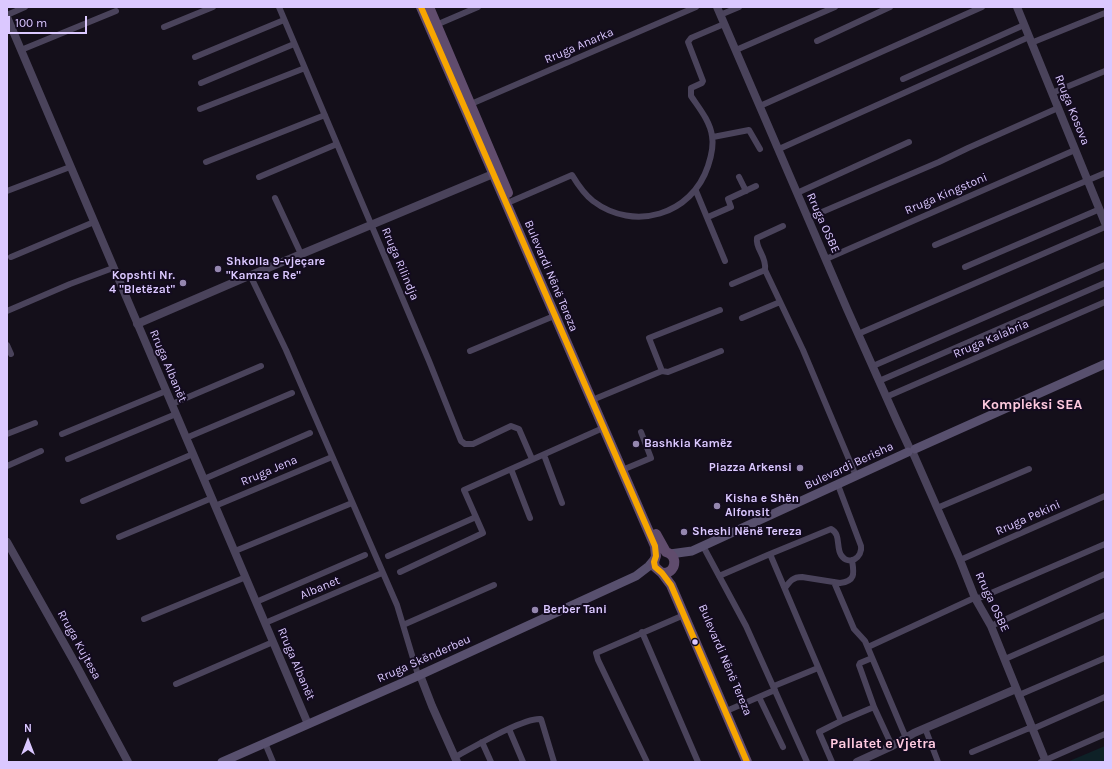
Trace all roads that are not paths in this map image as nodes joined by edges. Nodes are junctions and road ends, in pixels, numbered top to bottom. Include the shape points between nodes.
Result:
1 (25, 7) edge
2 (213, 7) edge
3 (279, 7) edge
4 (420, 7) edge
5 (429, 7) edge
6 (478, 7) edge
7 (696, 7) edge
8 (717, 7) edge
9 (739, 7) edge
10 (835, 7) edge
11 (890, 7) edge
12 (982, 7) edge
13 (1019, 8) edge
14 (116, 11) dead end
15 (1105, 13) edge
16 (720, 15) junction
17 (8, 20) edge
18 (284, 20) junction
19 (724, 24) junction
20 (436, 25) junction
21 (1024, 25) junction
22 (164, 27) dead end
23 (1030, 40) junction
24 (817, 42) dead end
25 (294, 44) junction
26 (21, 50) junction
27 (736, 50) junction
28 (195, 57) dead end
29 (305, 68) junction
30 (1105, 71) edge
31 (903, 79) dead end
32 (201, 83) dead end
33 (1052, 93) junction
34 (471, 104) junction
35 (760, 106) junction
36 (1058, 108) junction
37 (200, 109) dead end
38 (325, 115) junction
39 (713, 137) junction
40 (909, 142) dead end
41 (337, 144) junction
42 (760, 148) dead end
43 (779, 149) junction
44 (1075, 150) junction
45 (206, 162) dead end
46 (70, 167) junction
47 (1105, 173) edge
48 (493, 174) junction
49 (259, 177) dead end
50 (739, 177) dead end
51 (1088, 180) junction
52 (756, 186) dead end
53 (7, 191) edge
54 (696, 191) junction
55 (746, 191) junction
56 (797, 193) junction
57 (275, 198) dead end
58 (512, 201) junction
59 (1100, 209) junction
60 (708, 217) junction
61 (808, 218) junction
62 (94, 222) junction
63 (1105, 222) edge
64 (371, 225) junction
65 (783, 226) dead end
66 (1105, 227) edge
67 (935, 245) dead end
68 (301, 254) junction
69 (11, 257) dead end
70 (826, 259) junction
71 (725, 261) dead end
72 (1105, 265) edge
73 (965, 267) dead end
74 (113, 268) junction
75 (765, 270) junction
76 (250, 275) junction
77 (1105, 283) edge
78 (732, 284) dead end
79 (780, 302) junction
80 (1105, 302) edge
81 (720, 310) dead end
82 (7, 311) edge
83 (554, 316) junction
84 (742, 318) dead end
85 (137, 324) junction
86 (858, 334) junction
87 (7, 345) edge
88 (470, 352) dead end
89 (721, 352) dead end
90 (11, 354) dead end
91 (1105, 364) edge
92 (261, 366) dead end
93 (873, 366) junction
94 (662, 371) junction
95 (879, 381) junction
96 (166, 391) junction
97 (292, 393) dead end
98 (886, 397) junction
99 (597, 398) junction
100 (172, 404) junction
101 (176, 414) junction
102 (35, 423) dead end
103 (606, 426) junction
104 (641, 432) dead end
105 (310, 433) dead end
106 (7, 434) edge
107 (62, 434) dead end
108 (186, 438) junction
109 (911, 450) junction
110 (41, 451) dead end
111 (193, 454) junction
112 (544, 455) junction
113 (332, 457) junction
114 (68, 459) dead end
115 (532, 459) junction
116 (7, 466) edge
117 (627, 468) junction
118 (1029, 469) dead end
119 (511, 470) junction
120 (856, 476) junction
121 (204, 479) junction
122 (838, 485) junction
123 (1105, 496) edge
124 (83, 501) dead end
125 (214, 502) junction
126 (352, 503) junction
127 (562, 504) dead end
128 (937, 508) junction
129 (476, 517) junction
130 (530, 518) dead end
131 (118, 537) dead end
132 (7, 542) edge
133 (1105, 544) edge
134 (703, 546) junction
135 (235, 551) junction
136 (692, 551) junction
137 (10, 552) edge
138 (770, 554) junction
139 (365, 555) dead end
140 (388, 556) dead end
141 (662, 556) junction
142 (855, 559) junction
143 (960, 560) junction
144 (674, 567) junction
145 (400, 572) dead end
146 (660, 572) junction
147 (382, 573) junction
148 (1105, 574) edge
149 (636, 576) junction
150 (719, 576) junction
151 (246, 577) junction
152 (834, 582) junction
153 (494, 585) dead end
154 (784, 588) junction
155 (975, 598) junction
156 (256, 602) junction
157 (684, 615) junction
158 (1105, 615) edge
159 (144, 619) dead end
160 (265, 623) junction
161 (403, 625) junction
162 (991, 626) junction
163 (642, 632) junction
164 (273, 642) junction
165 (868, 647) junction
166 (872, 658) junction
167 (1105, 658) edge
168 (1005, 659) junction
169 (818, 668) junction
170 (419, 675) junction
171 (176, 684) dead end
172 (774, 688) junction
173 (1018, 692) junction
174 (760, 697) junction
175 (1105, 697) edge
176 (874, 707) junction
177 (731, 709) junction
178 (842, 721) junction
179 (308, 724) junction
180 (925, 728) junction
181 (1032, 728) junction
182 (509, 729) junction
183 (1105, 734) edge
184 (906, 738) junction
185 (482, 742) junction
186 (265, 743) junction
187 (892, 746) junction
188 (783, 747) dead end
189 (972, 752) dead end
190 (456, 759) edge
191 (1044, 761) edge
192 (128, 762) edge
193 (222, 762) edge
194 (273, 762) edge
195 (491, 762) edge
196 (523, 762) edge
197 (554, 762) edge
198 (647, 762) edge
199 (698, 762) edge
200 (747, 762) edge
201 (754, 762) edge
202 (807, 762) edge
203 (832, 762) edge
204 (857, 762) edge
205 (938, 762) edge

1 - 17 street
2 - 22 street
3 - 18 street, Rruga Rilindja
4 - 48 main road, Bulevardi Nënë Tereza
5 - 20 main road, Bulevardi Nënë Tereza
6 - 20 street
7 - 34 street, Rruga Anarka
8 - 16 street, Rruga OSBE
9 - 16 street
10 - 27 street
11 - 24 street
12 - 35 street
13 - 21 street, Rruga Kosova
14 - 26 street
15 - 23 street
16 - 19 street, Rruga OSBE
17 - 26 street, Rruga Albanët
18 - 25 street, Rruga Rilindja
18 - 28 street
19 - 27 street, Rruga OSBE
19 - 39 street via 691,38 688,42 703,81 691,88 690,96 707,120
20 - 34 main road, Bulevardi Nënë Tereza
21 - 23 street, Rruga Kosova
21 - 31 street
23 - 33 street, Rruga Kosova
23 - 43 street
25 - 29 street, Rruga Rilindja
25 - 32 street
26 - 46 street, Rruga Albanët
27 - 35 street, Rruga OSBE
29 - 37 street
29 - 38 street, Rruga Rilindja
30 - 33 street
33 - 36 street, Rruga Kosova
34 - 58 main road, Bulevardi Nënë Tereza
35 - 43 street, Rruga OSBE
36 - 44 street, Rruga Kosova
36 - 61 street
38 - 41 street, Rruga Rilindja
38 - 45 street
39 - 42 street via 749,130
39 - 54 street via 708,167
40 - 56 street
41 - 49 street
41 - 64 street, Rruga Rilindja
43 - 56 street, Rruga OSBE
44 - 51 street, Rruga Kosova
44 - 70 street, Rruga Kingstoni
46 - 53 street
46 - 62 street, Rruga Albanët
47 - 51 street
48 - 64 street
48 - 83 main road, Bulevardi Nënë Tereza
50 - 55 street
51 - 59 street, Rruga Kosova
51 - 67 street
52 - 55 street
54 - 58 street via 672,209 642,217 623,215 594,202 578,186 572,175
54 - 60 street
55 - 60 street via 728,199 731,207
56 - 61 street, Rruga OSBE
57 - 68 street
58 - 99 main road, Bulevardi Nënë Tereza
59 - 63 street, Rruga Kosova
59 - 73 street
60 - 71 street
61 - 70 street, Rruga OSBE
62 - 69 street
62 - 74 street, Rruga Albanët
64 - 68 street
64 - 115 street, Rruga Rilindja via 461,441 473,444 512,426 519,429
65 - 75 street via 757,238 756,242 766,261
66 - 86 street
68 - 76 street
70 - 86 street, Rruga OSBE
72 - 93 street
74 - 82 street
74 - 85 street, Rruga Albanët
75 - 78 street
75 - 79 street
76 - 85 street
76 - 113 street via 286,350
77 - 95 street
79 - 84 street
79 - 120 street
80 - 98 street, Rruga Kalabria
81 - 94 street via 649,338
83 - 88 street
83 - 103 main road, Bulevardi Nënë Tereza
85 - 96 street, Rruga Albanët
86 - 93 street, Rruga OSBE
87 - 90 street
89 - 94 street via 668,372
91 - 109 main road, Bulevardi Berisha
92 - 100 street
93 - 95 street, Rruga OSBE
94 - 99 street
95 - 98 street, Rruga OSBE
96 - 100 street, Rruga Albanët
96 - 107 street
97 - 108 street
98 - 109 street, Rruga OSBE
99 - 103 main road, Bulevardi Nënë Tereza
100 - 101 street, Rruga Albanët
101 - 108 street, Rruga Albanët
101 - 114 street
102 - 106 street
103 - 112 street
103 - 117 main road, Bulevardi Nënë Tereza
103 - 141 main road, Bulevardi Nënë Tereza via 655,546
104 - 117 street via 652,458
105 - 121 street
108 - 111 street, Rruga Albanët
109 - 120 main road, Bulevardi Berisha
109 - 128 street, Rruga OSBE
110 - 116 street
111 - 121 street, Rruga Albanët
111 - 124 street
112 - 115 street
112 - 127 street
113 - 125 street, Rruga Jena
113 - 126 street
115 - 119 street
117 - 141 main road, Bulevardi Nënë Tereza via 660,544
118 - 128 street
119 - 129 street via 464,490
119 - 130 street
120 - 122 main road, Bulevardi Berisha
121 - 125 street, Rruga Albanët
122 - 134 main road, Bulevardi Berisha
122 - 142 street via 861,546 861,552
123 - 143 street, Rruga Pekini
125 - 131 street, Rruga Jena
125 - 135 street, Rruga Albanët
126 - 135 street
126 - 147 street
128 - 143 street, Rruga OSBE
129 - 140 street
129 - 145 street via 482,535
132 - 137 street, Rruga Kujtesa
133 - 155 street
134 - 136 main road, Bulevardi Berisha
134 - 150 street
135 - 151 street, Rruga Albanët
136 - 141 main road, Bulevardi Berisha
136 - 144 main road, Bulevardi Berisha
137 - 192 street, Rruga Kujtesa via 97,702
138 - 142 street via 831,529 836,534 842,556 847,560
138 - 150 street
138 - 154 street
139 - 156 street
141 - 144 main road, Bulevardi Nënë Tereza via 674,559
141 - 146 main road, Bulevardi Nënë Tereza via 654,566
141 - 149 main road, Rruga Skënderbeu
142 - 152 street via 852,577 844,582
143 - 155 street, Rruga OSBE
144 - 146 main road via 668,572
144 - 177 main road, Bulevardi Nënë Tereza via 674,576
146 - 149 main road, Rruga Skënderbeu
146 - 157 main road, Bulevardi Nënë Tereza via 671,586
147 - 160 street, Albanet
147 - 161 street
148 - 162 street
149 - 170 main road, Rruga Skënderbeu
150 - 172 street via 746,626
151 - 156 street, Rruga Albanët
151 - 159 street
152 - 154 street via 796,577
152 - 165 street via 854,629
153 - 161 street
154 - 169 street
155 - 162 street, Rruga OSBE
155 - 165 street
156 - 160 street, Rruga Albanët
157 - 163 street
157 - 200 main road, Bulevardi Nënë Tereza
158 - 168 street
160 - 164 street, Rruga Albanët
161 - 170 street
162 - 168 street, Rruga OSBE
163 - 198 street via 598,651 596,656
163 - 199 street
164 - 171 street
164 - 179 street, Rruga Albanët
165 - 166 street
166 - 176 street via 859,665
166 - 184 street
167 - 173 street
168 - 173 street, Rruga OSBE
169 - 172 street
169 - 178 street
170 - 179 main road, Rruga Skënderbeu
170 - 190 street
172 - 174 street
172 - 202 street
173 - 180 street
173 - 181 street, Rruga OSBE
174 - 177 street
174 - 188 street
175 - 181 street
176 - 178 street
176 - 187 street
177 - 201 main road, Bulevardi Nënë Tereza
178 - 203 street via 819,732
179 - 186 main road, Rruga Skënderbeu
180 - 184 street
180 - 205 street
181 - 189 street
181 - 191 street, Rruga OSBE
182 - 185 street
182 - 196 street
182 - 197 street via 541,719
183 - 191 street
184 - 187 street
185 - 190 street
185 - 195 street
186 - 193 main road, Rruga Skënderbeu
186 - 194 street
187 - 204 street

